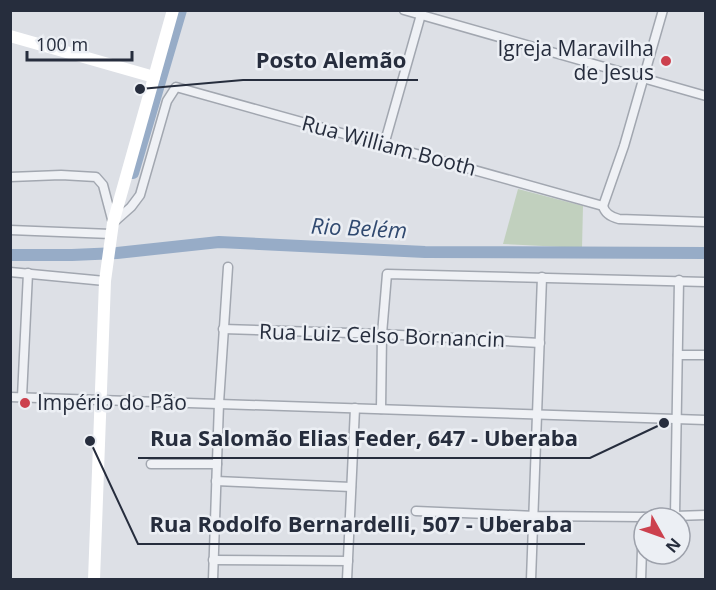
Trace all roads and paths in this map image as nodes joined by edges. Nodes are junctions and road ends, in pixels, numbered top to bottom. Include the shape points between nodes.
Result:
1 (173, 10) edge
2 (404, 10) edge
3 (663, 10) edge
4 (421, 13) edge
5 (10, 36) edge
6 (154, 77) junction
7 (643, 78) junction
8 (705, 96) edge
9 (384, 145) junction
10 (10, 177) edge
11 (603, 206) junction
12 (705, 222) edge
13 (10, 230) edge
14 (111, 233) junction
15 (228, 267) dead end
16 (10, 272) edge
17 (28, 273) junction
18 (106, 276) junction
19 (542, 277) junction
20 (680, 280) junction
21 (705, 282) edge
22 (223, 329) junction
23 (382, 334) junction
24 (540, 343) junction
25 (678, 355) junction
26 (705, 355) edge
27 (10, 397) edge
28 (22, 397) junction
29 (100, 399) junction
30 (219, 403) junction
31 (355, 408) junction
32 (381, 409) junction
33 (538, 414) junction
34 (676, 419) junction
35 (705, 420) edge
36 (151, 464) dead end
37 (217, 464) junction
38 (216, 482) junction
39 (351, 487) junction
40 (675, 506) edge
41 (416, 511) dead end
42 (535, 516) junction
43 (632, 518) edge
44 (213, 560) junction
45 (348, 561) junction
46 (94, 579) edge
47 (213, 579) edge
48 (347, 579) edge
49 (531, 579) edge

1 - 6 street
2 - 4 street
3 - 7 street
4 - 7 street
4 - 9 street
5 - 6 street
6 - 14 street
7 - 8 street
7 - 11 street
9 - 11 street, Rua William Booth
9 - 14 street, Rua William Booth via 176,87 167,101 140,195
10 - 14 street via 96,177 103,185
11 - 12 street, Rua William Booth via 608,215 619,219
13 - 14 street
14 - 18 street
15 - 22 street
16 - 17 street
17 - 18 street
17 - 28 street
18 - 29 street
19 - 20 street
19 - 23 street via 387,274
19 - 24 street
20 - 21 street
20 - 25 street
22 - 23 street, Rua Luiz Celso Bornancin
22 - 30 street
23 - 24 street, Rua Luiz Celso Bornancin
23 - 32 street
24 - 33 street
25 - 26 street
25 - 34 street
27 - 28 street
28 - 29 street
29 - 30 street
29 - 46 street
30 - 31 street
30 - 37 street
31 - 32 street
31 - 39 street
32 - 33 street
33 - 34 street
33 - 42 street
34 - 35 street
34 - 40 street
36 - 37 street
37 - 38 street
38 - 39 street
38 - 44 street
39 - 45 street
41 - 42 street
42 - 43 street
42 - 49 street
44 - 45 street
44 - 47 street
45 - 48 street

